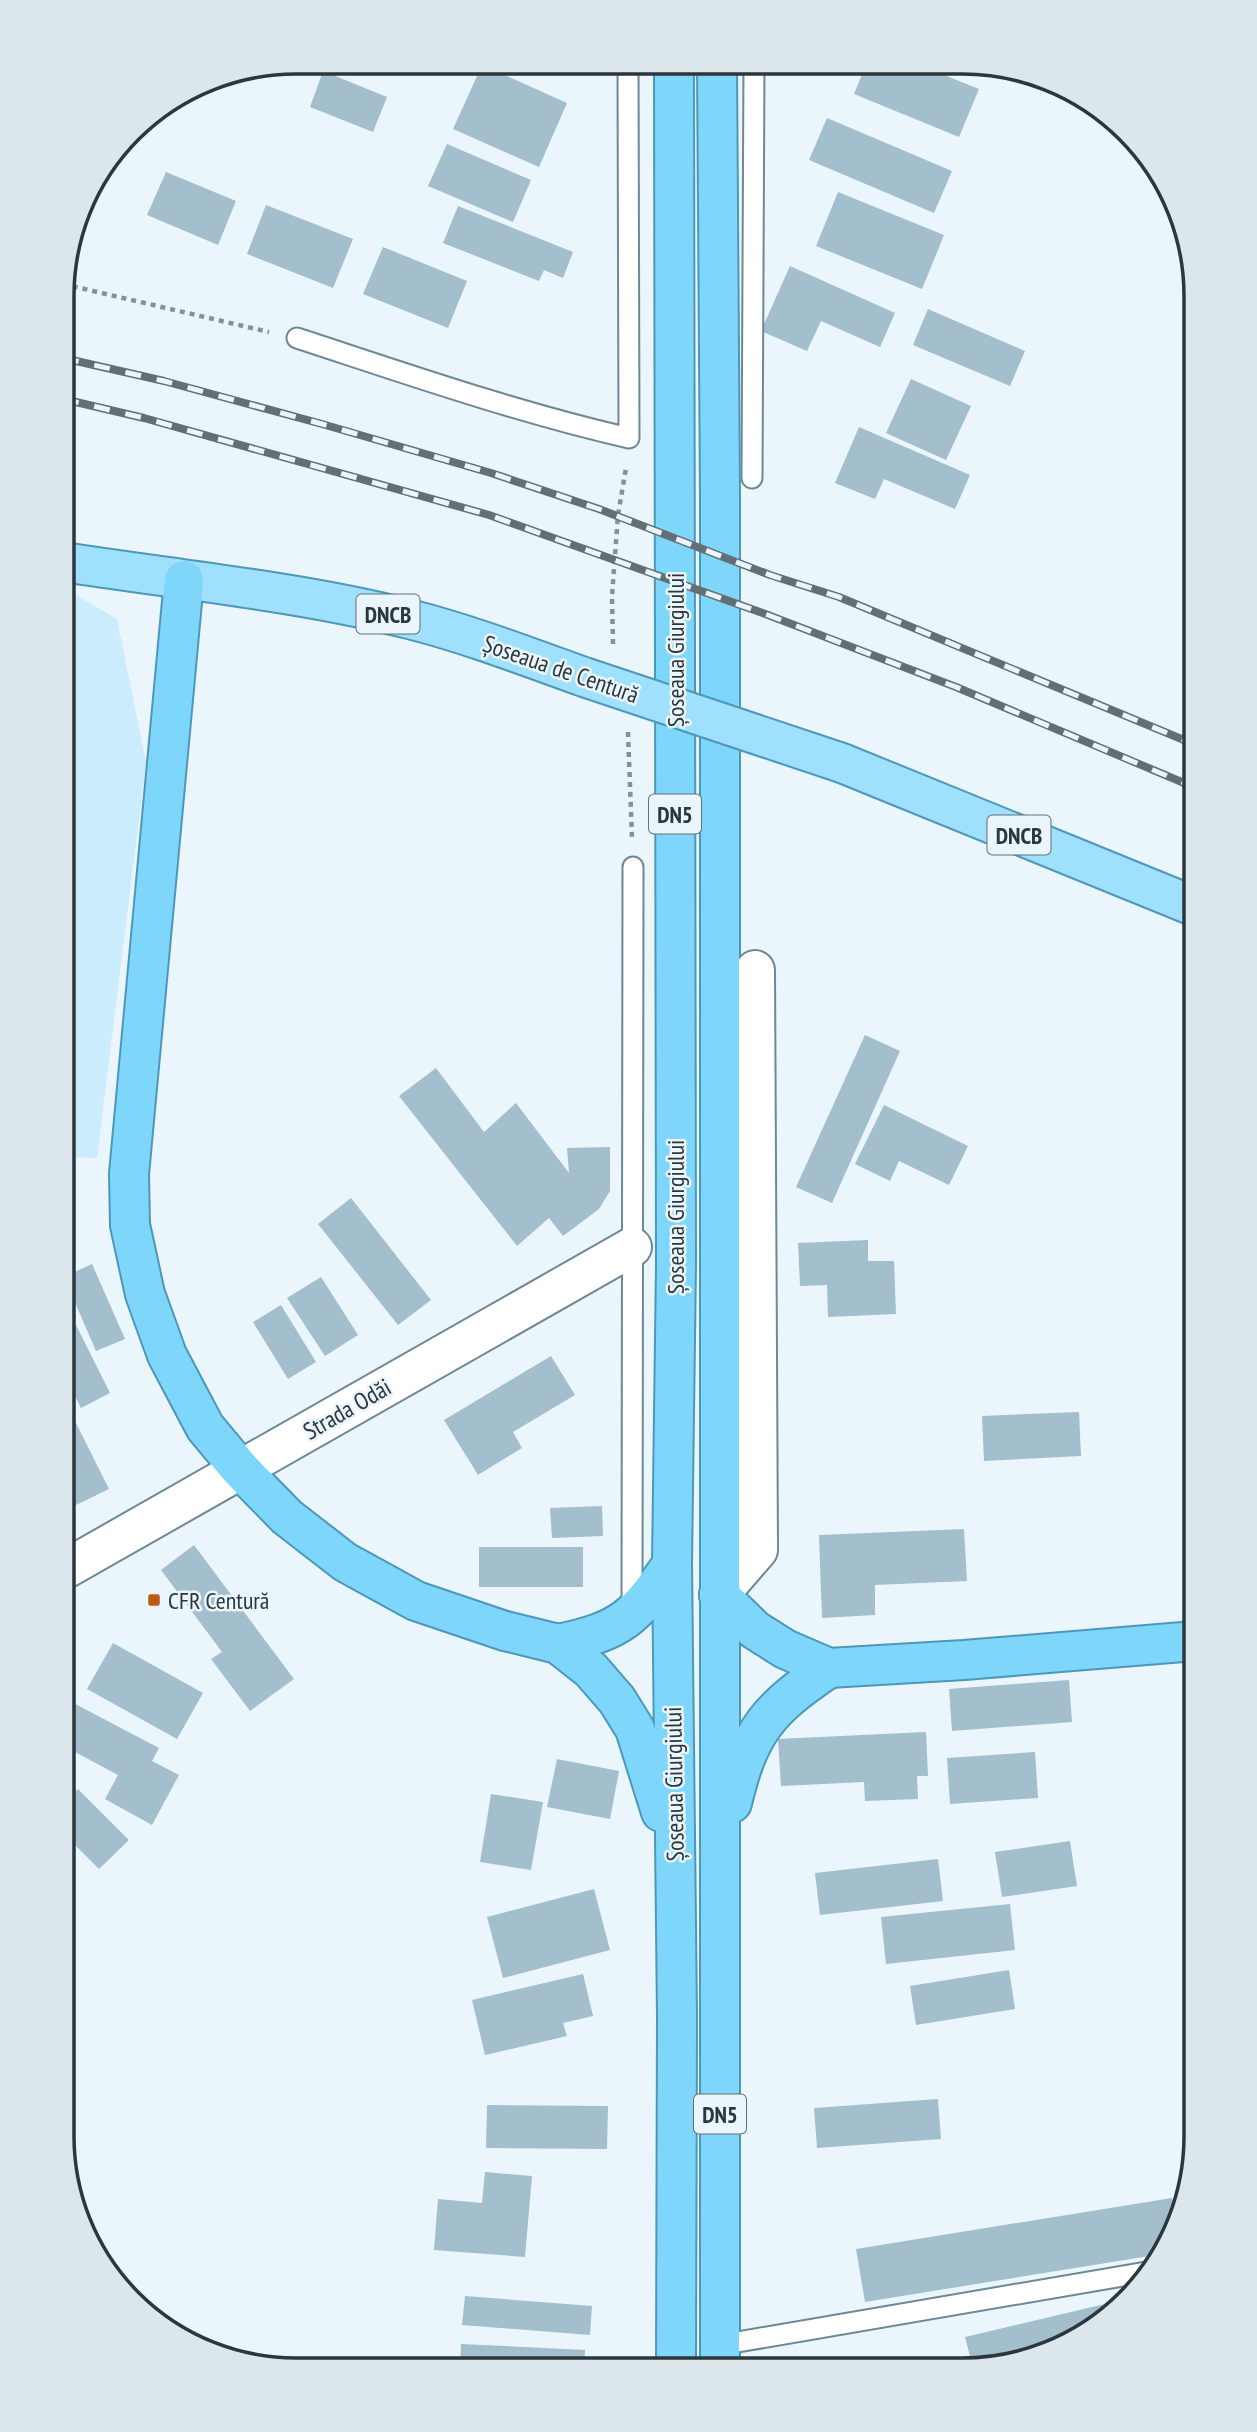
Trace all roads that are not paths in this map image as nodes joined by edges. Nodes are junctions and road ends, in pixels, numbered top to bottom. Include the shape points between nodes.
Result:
1 (628, 74) edge
2 (674, 74) edge
3 (717, 74) edge
4 (754, 74) edge
5 (298, 338) road end
6 (752, 478) dead end
7 (74, 564) edge
8 (184, 580) junction
9 (633, 867) dead end
10 (1184, 902) edge
11 (755, 970) dead end
12 (632, 1247) junction
13 (240, 1469) junction
14 (74, 1564) edge
15 (672, 1564) junction
16 (719, 1595) junction
17 (632, 1615) junction
18 (1183, 1642) edge
19 (558, 1644) junction
20 (829, 1668) junction
21 (719, 1857) junction
22 (674, 1859) junction
23 (1136, 2274) edge
24 (676, 2358) edge
25 (720, 2358) edge

1 - 5 lane via 629,438 471,395
2 - 15 highway, Șoseaua Giurgiului / DN5 via 676,1264
3 - 16 highway, Șoseaua Giurgiului / DN5
4 - 6 lane
7 - 8 main road, Șoseaua de Centură / DNCB
8 - 10 main road, Șoseaua de Centură / DNCB, bridge via 289,594 415,620 842,763
8 - 13 highway via 131,1146 130,1225 145,1293 167,1354 205,1427
9 - 12 lane, Șoseaua Giurgiului
11 - 16 street via 758,1550
12 - 13 street, Strada Odăi
12 - 17 lane, Șoseaua Giurgiului
13 - 14 street, Strada Odăi
13 - 19 highway via 287,1517 345,1562 415,1601
15 - 17 highway
15 - 22 highway, Șoseaua Giurgiului / DN5
16 - 20 highway via 755,1630
16 - 21 highway, Șoseaua Giurgiului / DN5
17 - 19 highway via 586,1639
18 - 20 highway
19 - 22 highway via 591,1670 635,1729
20 - 21 highway via 773,1711 749,1747
21 - 25 highway, Șoseaua Giurgiului / DN5
22 - 24 highway, Șoseaua Giurgiului / DN5
23 - 25 lane

